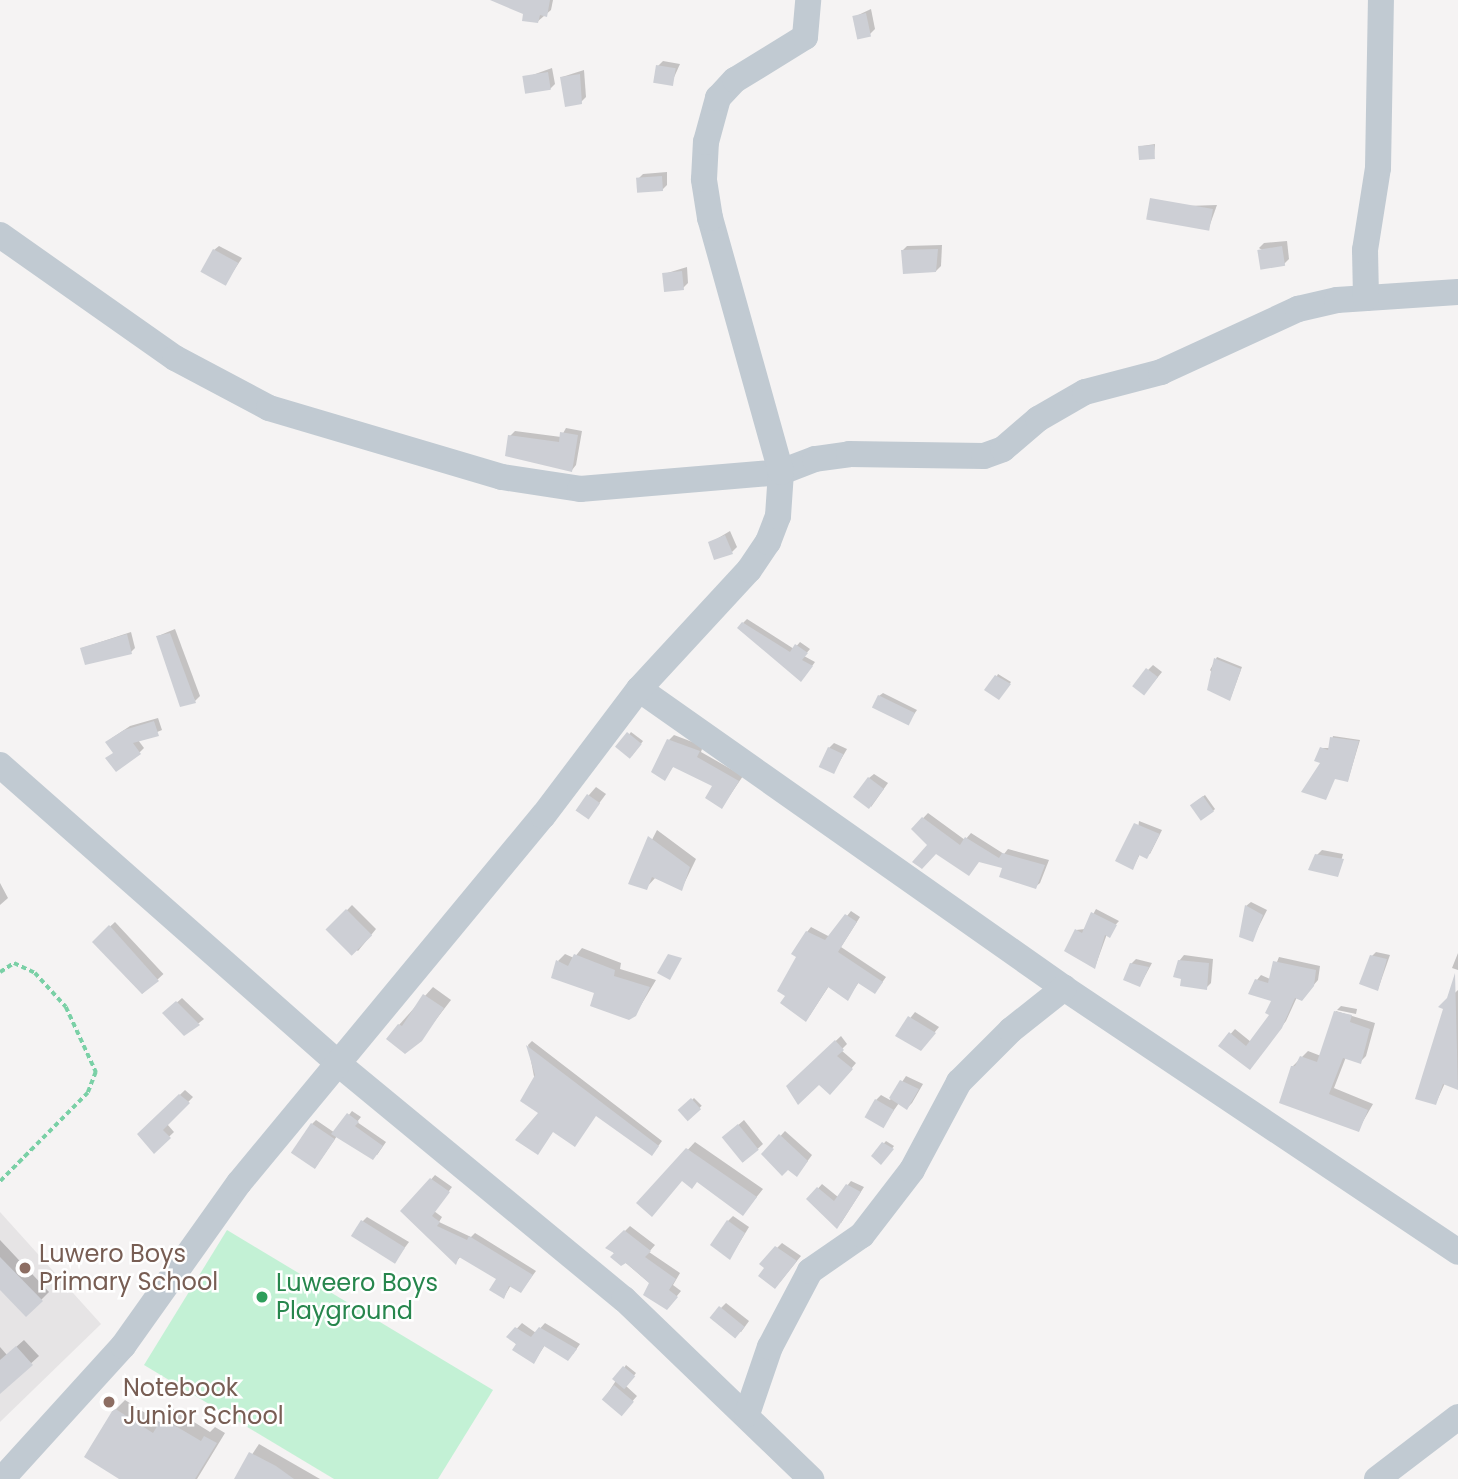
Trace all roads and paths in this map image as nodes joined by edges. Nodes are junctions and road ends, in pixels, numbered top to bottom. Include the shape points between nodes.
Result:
1 (808, 0) edge
2 (1381, 0) edge
3 (0, 235) edge
4 (1458, 292) edge
5 (1366, 298) junction
6 (781, 472) junction
7 (639, 689) junction
8 (0, 765) edge
9 (0, 972) edge
10 (1064, 988) junction
11 (341, 1066) junction
12 (0, 1182) edge
13 (1458, 1252) edge
14 (747, 1414) junction
15 (1458, 1417) edge
16 (2, 1479) edge
17 (811, 1479) edge
18 (1377, 1479) edge

1 - 6 street via 805,37 735,80 718,98 706,142 704,179 710,218
2 - 5 street via 1378,168 1365,250
3 - 6 street via 175,358 269,408 348,434 553,488 613,488
4 - 5 street
5 - 6 street via 1298,309 1161,372 1085,392 1038,419 1003,449 984,456 849,454 815,458
6 - 7 street via 778,516 768,542 749,570
7 - 10 street
7 - 11 street via 543,817
8 - 11 street
9 - 12 path via 14,963 35,973 66,1007 96,1072 89,1093
10 - 13 street
10 - 14 street via 1011,1030 959,1082 912,1170 870,1224 850,1246 810,1271 770,1348
11 - 14 street via 624,1299
11 - 16 street via 239,1183 122,1346
14 - 17 street
15 - 18 street

